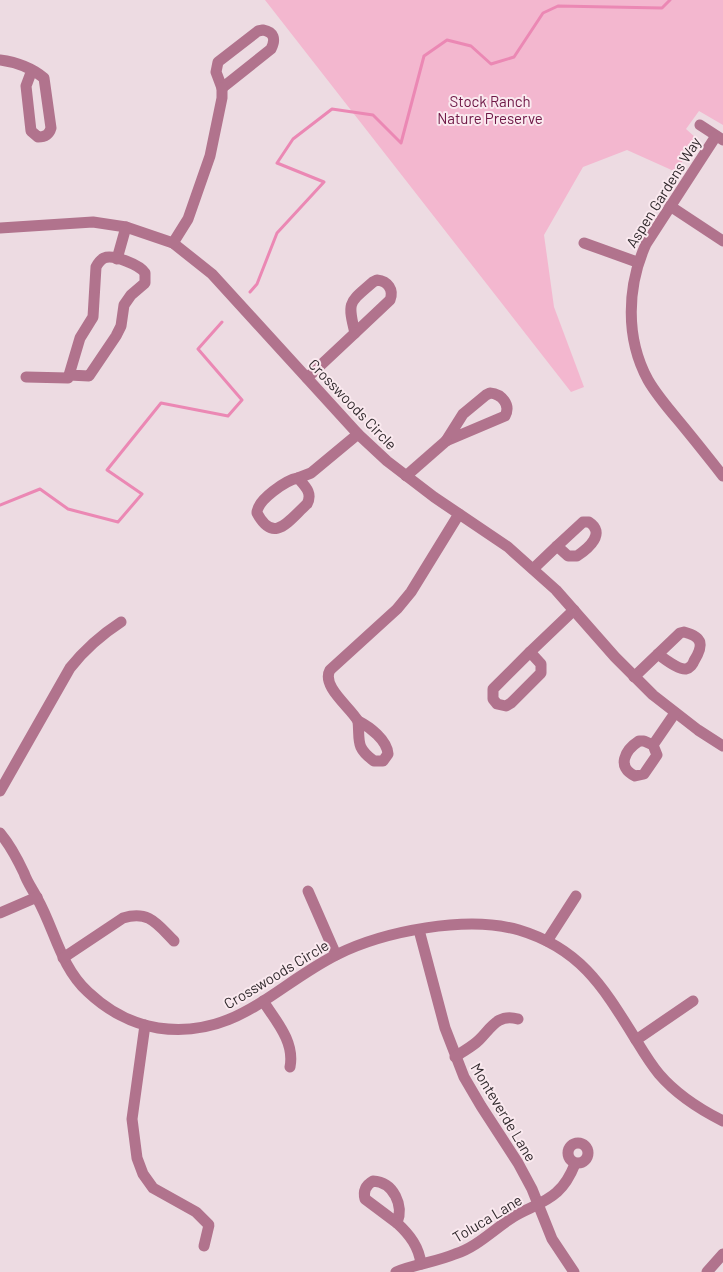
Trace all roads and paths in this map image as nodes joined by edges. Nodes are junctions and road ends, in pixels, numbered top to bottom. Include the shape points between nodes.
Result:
1 (0, 60) edge
2 (32, 70) junction
3 (222, 88) junction
4 (700, 125) dead end
5 (719, 138) edge
6 (670, 206) junction
7 (126, 227) junction
8 (0, 228) edge
9 (723, 241) edge
10 (173, 243) junction
11 (584, 243) dead end
12 (117, 259) junction
13 (637, 262) junction
14 (355, 333) junction
15 (68, 375) junction
16 (26, 377) dead end
17 (307, 378) junction
18 (358, 434) junction
19 (446, 441) junction
20 (406, 476) junction
21 (723, 476) edge
22 (298, 478) junction
23 (459, 514) junction
24 (557, 546) dead end
25 (533, 569) junction
26 (574, 610) junction
27 (121, 622) dead end
28 (530, 652) junction
29 (658, 654) dead end
30 (634, 677) junction
31 (675, 713) junction
32 (358, 721) dead end
33 (653, 745) dead end
34 (723, 746) edge
35 (0, 791) edge
36 (0, 833) edge
37 (308, 891) dead end
38 (576, 896) dead end
39 (37, 897) junction
40 (0, 913) edge
41 (419, 930) junction
42 (174, 941) dead end
43 (547, 942) junction
44 (336, 955) junction
45 (62, 958) junction
46 (263, 1001) junction
47 (693, 1001) dead end
48 (518, 1019) dead end
49 (144, 1025) junction
50 (636, 1040) junction
51 (455, 1057) junction
52 (290, 1067) dead end
53 (723, 1121) edge
54 (575, 1164) dead end
55 (538, 1204) junction
56 (397, 1223) dead end
57 (204, 1246) dead end
58 (723, 1254) edge
59 (421, 1264) junction
60 (396, 1272) edge
61 (574, 1272) edge
62 (707, 1272) edge

1 - 2 street
2 - 2 street via 46,82 51,128 44,137 38,137 31,131 26,86
3 - 3 street via 216,72 218,62 258,30 272,34 274,43 271,49
3 - 10 street via 210,156 188,219
4 - 5 street
5 - 6 street, Aspen Gardens Way
6 - 9 street
6 - 13 street, Aspen Gardens Way
7 - 8 street, Crosswoods Circle via 74,222
7 - 10 street, Crosswoods Circle
7 - 12 street
10 - 17 street, Crosswoods Circle via 212,274
11 - 13 street
12 - 15 street via 106,257 98,262 93,317 80,338
12 - 15 street via 142,269 146,278 144,283 124,305 116,336 89,376
13 - 21 street, Aspen Gardens Way via 631,306 637,355 648,380
14 - 14 street via 390,300 391,291 385,282 373,282 350,304
14 - 17 street
15 - 16 street via 68,378
17 - 18 street, Crosswoods Circle
18 - 20 street, Crosswoods Circle
18 - 22 street via 311,473
19 - 19 street via 463,414 486,395 495,393 506,403 508,412 502,419
19 - 20 street
20 - 23 street, Crosswoods Circle
22 - 22 street via 284,483 259,504 258,513 269,527 280,528 307,504 310,494
23 - 25 street, Crosswoods Circle via 508,547
23 - 32 street via 397,609 328,673 330,686
24 - 25 street
25 - 26 street, Crosswoods Circle
26 - 28 street
26 - 30 street, Crosswoods Circle
27 - 35 street via 96,640 70,668
28 - 28 street via 541,664 541,673 511,703 506,706 497,704 493,699 493,689
29 - 30 street
30 - 31 street, Crosswoods Circle
31 - 33 street
31 - 34 street, Crosswoods Circle
36 - 39 street, Crosswoods Circle via 16,854
37 - 44 street
38 - 43 street
39 - 40 street
39 - 45 street, Crosswoods Circle
41 - 43 street, Crosswoods Circle via 484,924 518,930
41 - 44 street, Crosswoods Circle via 377,940
41 - 51 street, Monteverde Lane
42 - 45 street via 154,920 131,915
43 - 50 street, Crosswoods Circle via 572,956 596,979
44 - 46 street, Crosswoods Circle
45 - 49 street, Crosswoods Circle via 75,978 100,1003
46 - 49 street, Crosswoods Circle via 225,1022 198,1028 170,1029
46 - 52 street via 291,1049
47 - 50 street
48 - 51 street via 504,1017 498,1020 478,1041
49 - 57 street via 132,1119 137,1158 153,1188 196,1212 209,1225
50 - 53 street, Crosswoods Circle via 660,1075 679,1094
51 - 55 street, Monteverde Lane via 480,1106 518,1163
54 - 55 street, Toluca Lane via 566,1182
55 - 59 street, Toluca Lane via 516,1215 472,1246
55 - 61 street, Monteverde Lane via 552,1239
56 - 59 street via 412,1239 420,1253
58 - 62 street
59 - 60 street, Toluca Lane

